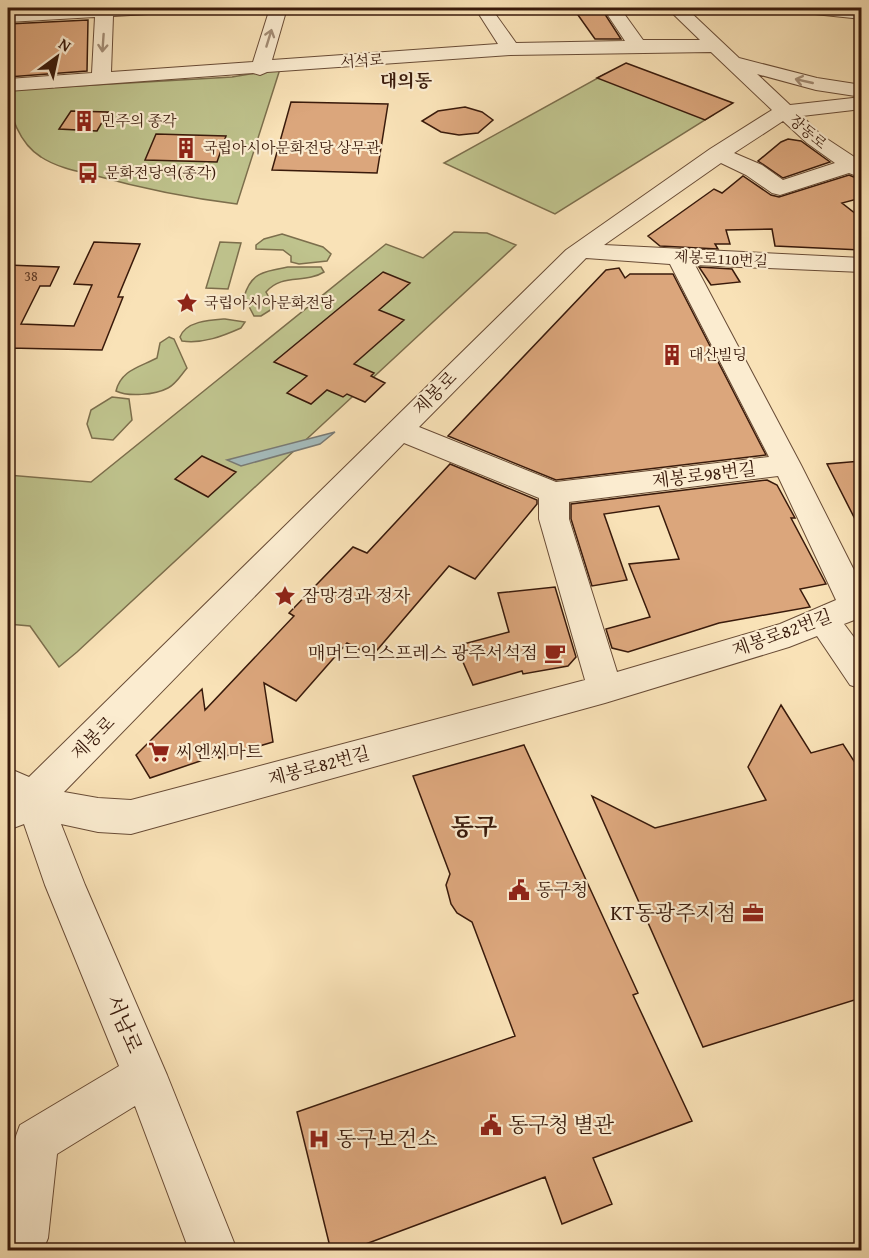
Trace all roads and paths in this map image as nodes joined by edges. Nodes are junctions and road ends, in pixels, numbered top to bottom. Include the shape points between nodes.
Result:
1 (166, 8) edge
2 (278, 8) edge
3 (483, 8) edge
4 (612, 8) edge
5 (676, 8) edge
6 (805, 8) edge
7 (105, 10) edge
8 (861, 14) edge
9 (8, 18) edge
10 (638, 46) junction
11 (717, 46) junction
12 (510, 49) junction
13 (735, 62) junction
14 (260, 69) junction
15 (101, 79) junction
16 (8, 85) edge
17 (861, 91) edge
18 (861, 103) edge
19 (784, 112) junction
20 (718, 154) junction
21 (857, 168) edge
22 (580, 250) junction
23 (679, 257) junction
24 (861, 265) edge
25 (399, 430) junction
26 (788, 465) junction
27 (554, 493) junction
28 (858, 604) edge
29 (823, 620) junction
30 (861, 675) edge
31 (605, 689) junction
32 (16, 799) edge
33 (145, 1075) junction
34 (8, 1247) edge
35 (213, 1251) edge

1 - 7 street
14 -> 2 street
3 - 12 street
4 - 10 street
5 - 11 street
6 - 8 street
7 - 9 street
7 -> 15 street
10 - 11 street, 서석로
10 - 12 street, 서석로
11 - 13 street
12 - 14 street, 서석로
17 -> 13 street via 816,84
13 - 19 street
14 - 15 street, 서석로
15 - 16 street, 서석로
18 - 19 street
19 - 20 street, 제봉로
19 - 21 street, 장동로 via 814,139
20 - 21 street via 754,170 780,188
20 - 22 street, 제봉로
22 - 23 street, 제봉로110번길
22 - 25 street, 제봉로
23 - 24 street, 제봉로110번길
23 - 26 street, 제봉로98번길
25 - 27 street, 제봉로98번길
25 - 32 street, 제봉로
26 - 27 street, 제봉로98번길
26 - 28 street, 제봉로82번길
27 - 31 street via 554,519
28 - 29 street, 제봉로82번길
29 - 30 street
29 - 31 street, 제봉로82번길 via 789,634
31 - 32 street, 제봉로82번길 via 131,817 102,817
32 - 33 street, 서남로 via 65,885
33 - 34 street via 36,1141 24,1238
33 - 35 street, 서남로

